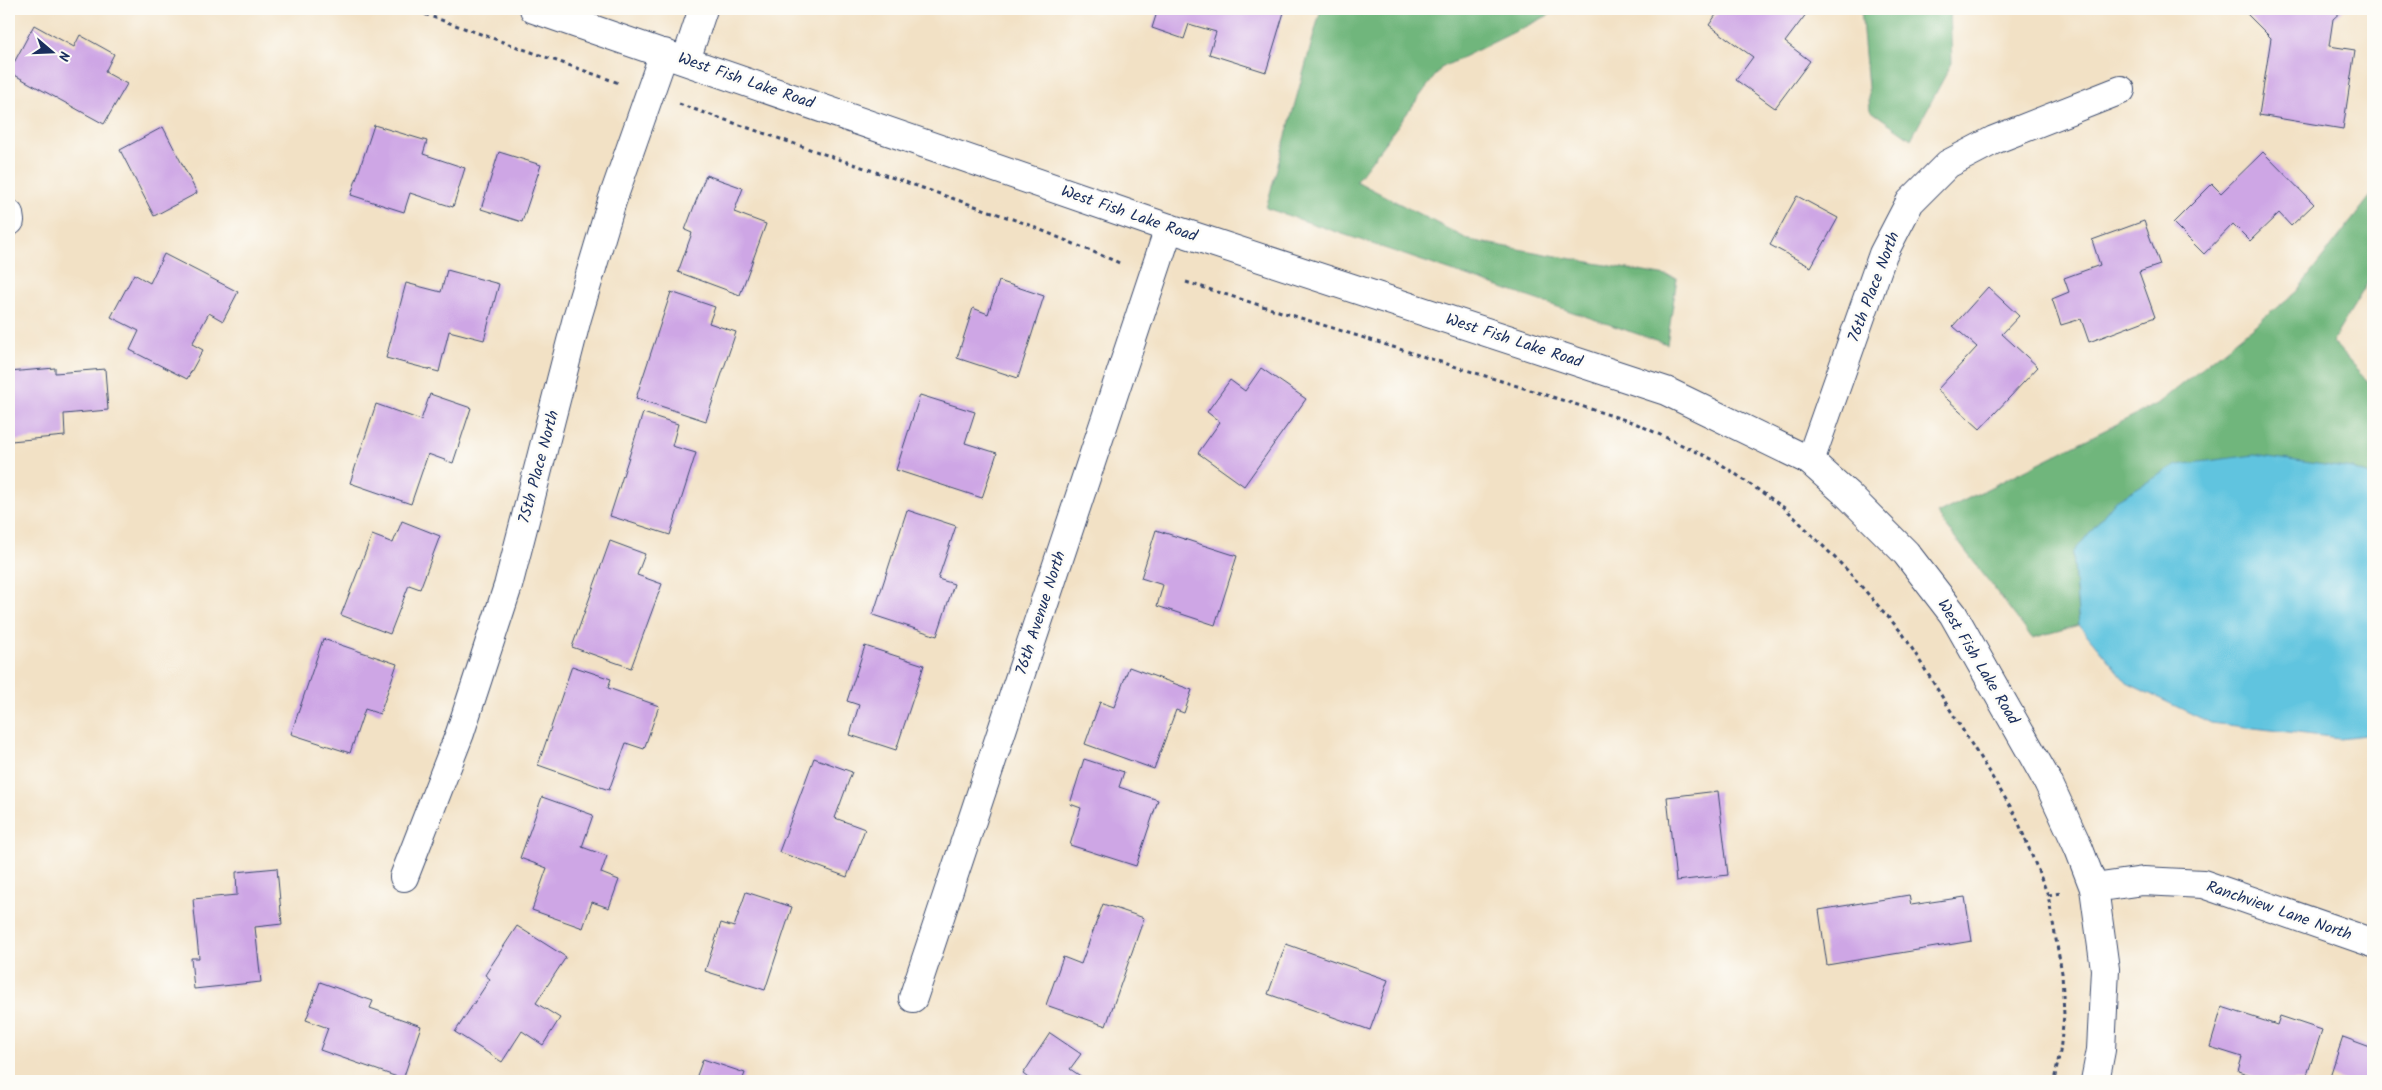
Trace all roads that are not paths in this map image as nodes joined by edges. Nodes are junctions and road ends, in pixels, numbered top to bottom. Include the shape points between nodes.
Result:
1 (534, 9) edge
2 (703, 9) edge
3 (675, 56) junction
4 (2121, 90) dead end
5 (1169, 228) junction
6 (1810, 461) junction
7 (404, 877) dead end
8 (2094, 888) junction
9 (2373, 942) edge
10 (913, 998) dead end
11 (2095, 1081) edge

1 - 3 street, West Fish Lake Road
2 - 3 street, 75th Place North
3 - 5 street, West Fish Lake Road
3 - 7 street, 75th Place North via 649,94 612,201 576,318 508,586 460,733
4 - 6 street, 76th Place North via 1994,140 1948,164 1910,202 1884,254
5 - 6 street, West Fish Lake Road via 1666,391
5 - 10 street, 76th Avenue North
6 - 8 street, West Fish Lake Road via 1906,553 1953,614 2048,782
8 - 9 street, Ranchview Lane North via 2143,881 2203,884
8 - 11 street, West Fish Lake Road via 2105,969 2101,1050

